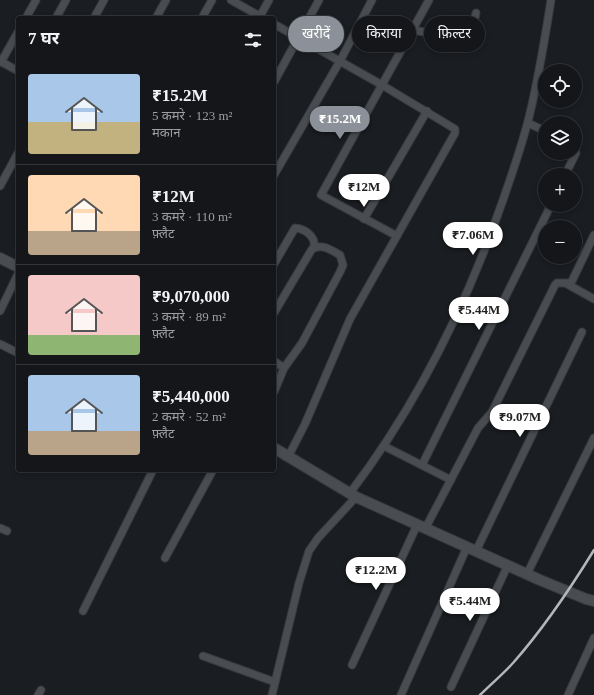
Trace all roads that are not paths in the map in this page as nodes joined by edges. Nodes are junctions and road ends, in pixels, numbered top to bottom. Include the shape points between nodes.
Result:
1 (36, 0) edge
2 (66, 0) edge
3 (104, 0) edge
4 (166, 0) edge
5 (212, 0) edge
6 (231, 0) edge
7 (269, 0) edge
8 (319, 0) edge
9 (372, 0) edge
10 (429, 0) edge
11 (551, 0) edge
12 (476, 13) dead end
13 (27, 16) edge
14 (57, 16) edge
15 (95, 16) edge
16 (157, 16) edge
17 (203, 16) edge
18 (258, 16) edge
19 (261, 16) edge
20 (310, 16) edge
21 (416, 23) edge
22 (276, 25) edge
23 (416, 31) edge
24 (288, 32) edge
25 (16, 35) edge
26 (290, 52) edge
27 (324, 52) edge
28 (400, 52) edge
29 (1, 61) edge
30 (340, 61) junction
31 (16, 70) edge
32 (276, 78) edge
33 (382, 85) junction
34 (427, 111) junction
35 (528, 123) junction
36 (538, 128) edge
37 (16, 157) edge
38 (276, 172) edge
39 (0, 186) edge
40 (548, 212) edge
41 (364, 219) junction
42 (594, 235) edge
43 (397, 236) junction
44 (314, 248) junction
45 (0, 258) edge
46 (276, 261) edge
47 (16, 266) edge
48 (16, 278) edge
49 (567, 284) junction
50 (594, 299) edge
51 (276, 310) edge
52 (0, 311) edge
53 (582, 332) dead end
54 (0, 344) edge
55 (16, 352) edge
56 (276, 362) edge
57 (284, 368) junction
58 (276, 387) edge
59 (594, 438) edge
60 (384, 446) junction
61 (276, 449) edge
62 (288, 457) junction
63 (422, 465) junction
64 (152, 472) edge
65 (212, 472) edge
66 (451, 480) junction
67 (353, 495) junction
68 (421, 527) junction
69 (471, 549) junction
70 (165, 558) dead end
71 (508, 565) junction
72 (527, 574) junction
73 (594, 601) edge
74 (83, 611) dead end
75 (594, 638) edge
76 (203, 656) dead end
77 (352, 665) dead end
78 (275, 682) junction
79 (450, 687) dead end
80 (272, 695) edge
81 (401, 695) edge
82 (568, 695) edge

1 - 13 street
2 - 14 street
3 - 15 street
4 - 16 street
5 - 17 street
6 - 18 street
7 - 19 street
8 - 20 street
9 - 30 street
10 - 21 street
11 - 35 street
12 - 23 street via 471,35 467,39
22 - 24 street
25 - 29 street
26 - 32 street
27 - 30 street
28 - 33 street
29 - 31 street
30 - 33 street
30 - 38 street
33 - 34 street
33 - 41 street via 321,195
34 - 41 street
34 - 43 street via 454,126 455,133
35 - 36 street
35 - 60 street via 487,247 471,285 424,379
37 - 39 street
40 - 63 street
41 - 43 street
42 - 49 street via 572,282
43 - 62 street via 350,318 305,424
44 - 46 street via 313,237 295,228
44 - 51 street via 309,252
44 - 57 street via 323,247 340,255 343,265 302,343
45 - 47 main road
48 - 52 street
49 - 50 street
49 - 66 street via 555,285 492,412 478,428
53 - 69 street
54 - 55 street
56 - 57 street
57 - 58 street
59 - 72 street
60 - 63 street
60 - 67 street
61 - 62 main road
62 - 67 main road
63 - 66 street
64 - 74 street
65 - 70 street
66 - 68 street
67 - 68 main road
67 - 78 street via 309,550
68 - 69 main road
68 - 77 street
69 - 71 main road
69 - 81 street
71 - 72 main road
71 - 79 street
72 - 73 main road via 586,600
75 - 82 street
76 - 78 street
78 - 80 street

